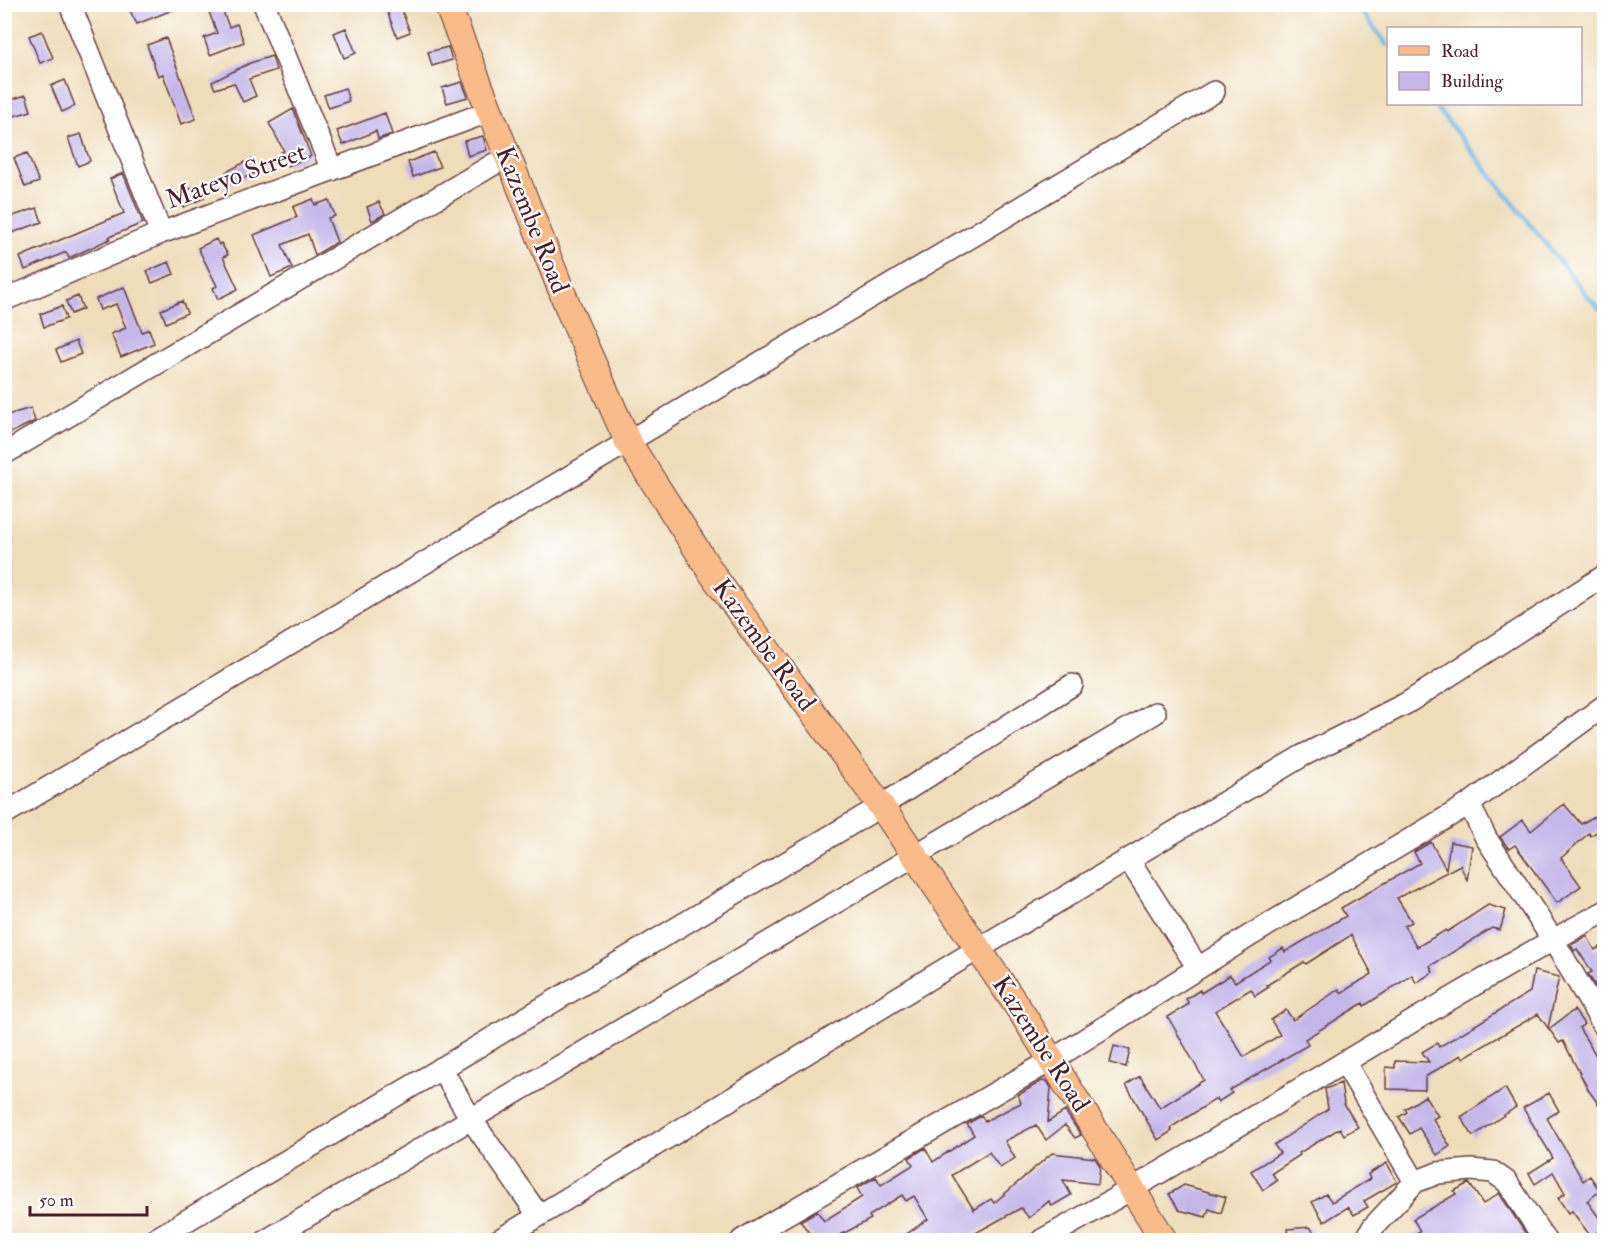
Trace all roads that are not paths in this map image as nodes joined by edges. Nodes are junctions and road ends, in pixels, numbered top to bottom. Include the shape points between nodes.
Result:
1 (70, 4) edge
2 (264, 4) edge
3 (447, 4) edge
4 (1214, 92) dead end
5 (488, 112) junction
6 (506, 157) junction
7 (332, 170) junction
8 (161, 232) junction
9 (4, 300) edge
10 (628, 442) junction
11 (4, 454) edge
12 (1605, 576) edge
13 (1072, 685) dead end
14 (1605, 706) edge
15 (1155, 713) dead end
16 (1469, 804) junction
17 (881, 806) junction
18 (4, 814) edge
19 (916, 857) junction
20 (1129, 860) junction
21 (1605, 912) edge
22 (1553, 940) junction
23 (978, 949) junction
24 (1198, 968) junction
25 (1605, 1026) edge
26 (1052, 1060) junction
27 (1345, 1062) junction
28 (441, 1068) junction
29 (471, 1119) junction
30 (1415, 1182) junction
31 (1134, 1190) junction
32 (539, 1216) junction
33 (154, 1240) edge
34 (267, 1240) edge
35 (499, 1240) edge
36 (742, 1240) edge
37 (1042, 1240) edge
38 (1164, 1240) edge
39 (1366, 1240) edge
40 (1545, 1240) edge

1 - 8 street
2 - 7 street
3 - 5 main road, Kazembe Road
4 - 10 street
5 - 6 main road, Kazembe Road
5 - 7 street, Mateyo Street
6 - 10 main road, Kazembe Road
6 - 11 street
7 - 8 street, Mateyo Street
8 - 9 street, Mateyo Street
10 - 17 main road, Kazembe Road via 715,578
10 - 18 street
12 - 20 street via 1407,703 1302,756
13 - 17 street
14 - 16 street
15 - 19 street
16 - 22 street via 1486,838
16 - 24 street
17 - 19 main road, Kazembe Road
17 - 28 street
19 - 23 main road, Kazembe Road
19 - 29 street
20 - 23 street
20 - 24 street
21 - 22 street
22 - 25 street
22 - 27 street via 1444,1000
23 - 26 main road, Kazembe Road
23 - 32 street
24 - 26 street
26 - 31 main road, Kazembe Road
26 - 36 street
27 - 30 street
27 - 31 street
28 - 29 street
28 - 33 street
29 - 32 street
29 - 34 street
30 - 39 street
30 - 40 street via 1438,1173 1493,1172 1507,1182
31 - 37 street
31 - 38 main road, Kazembe Road
32 - 35 street

